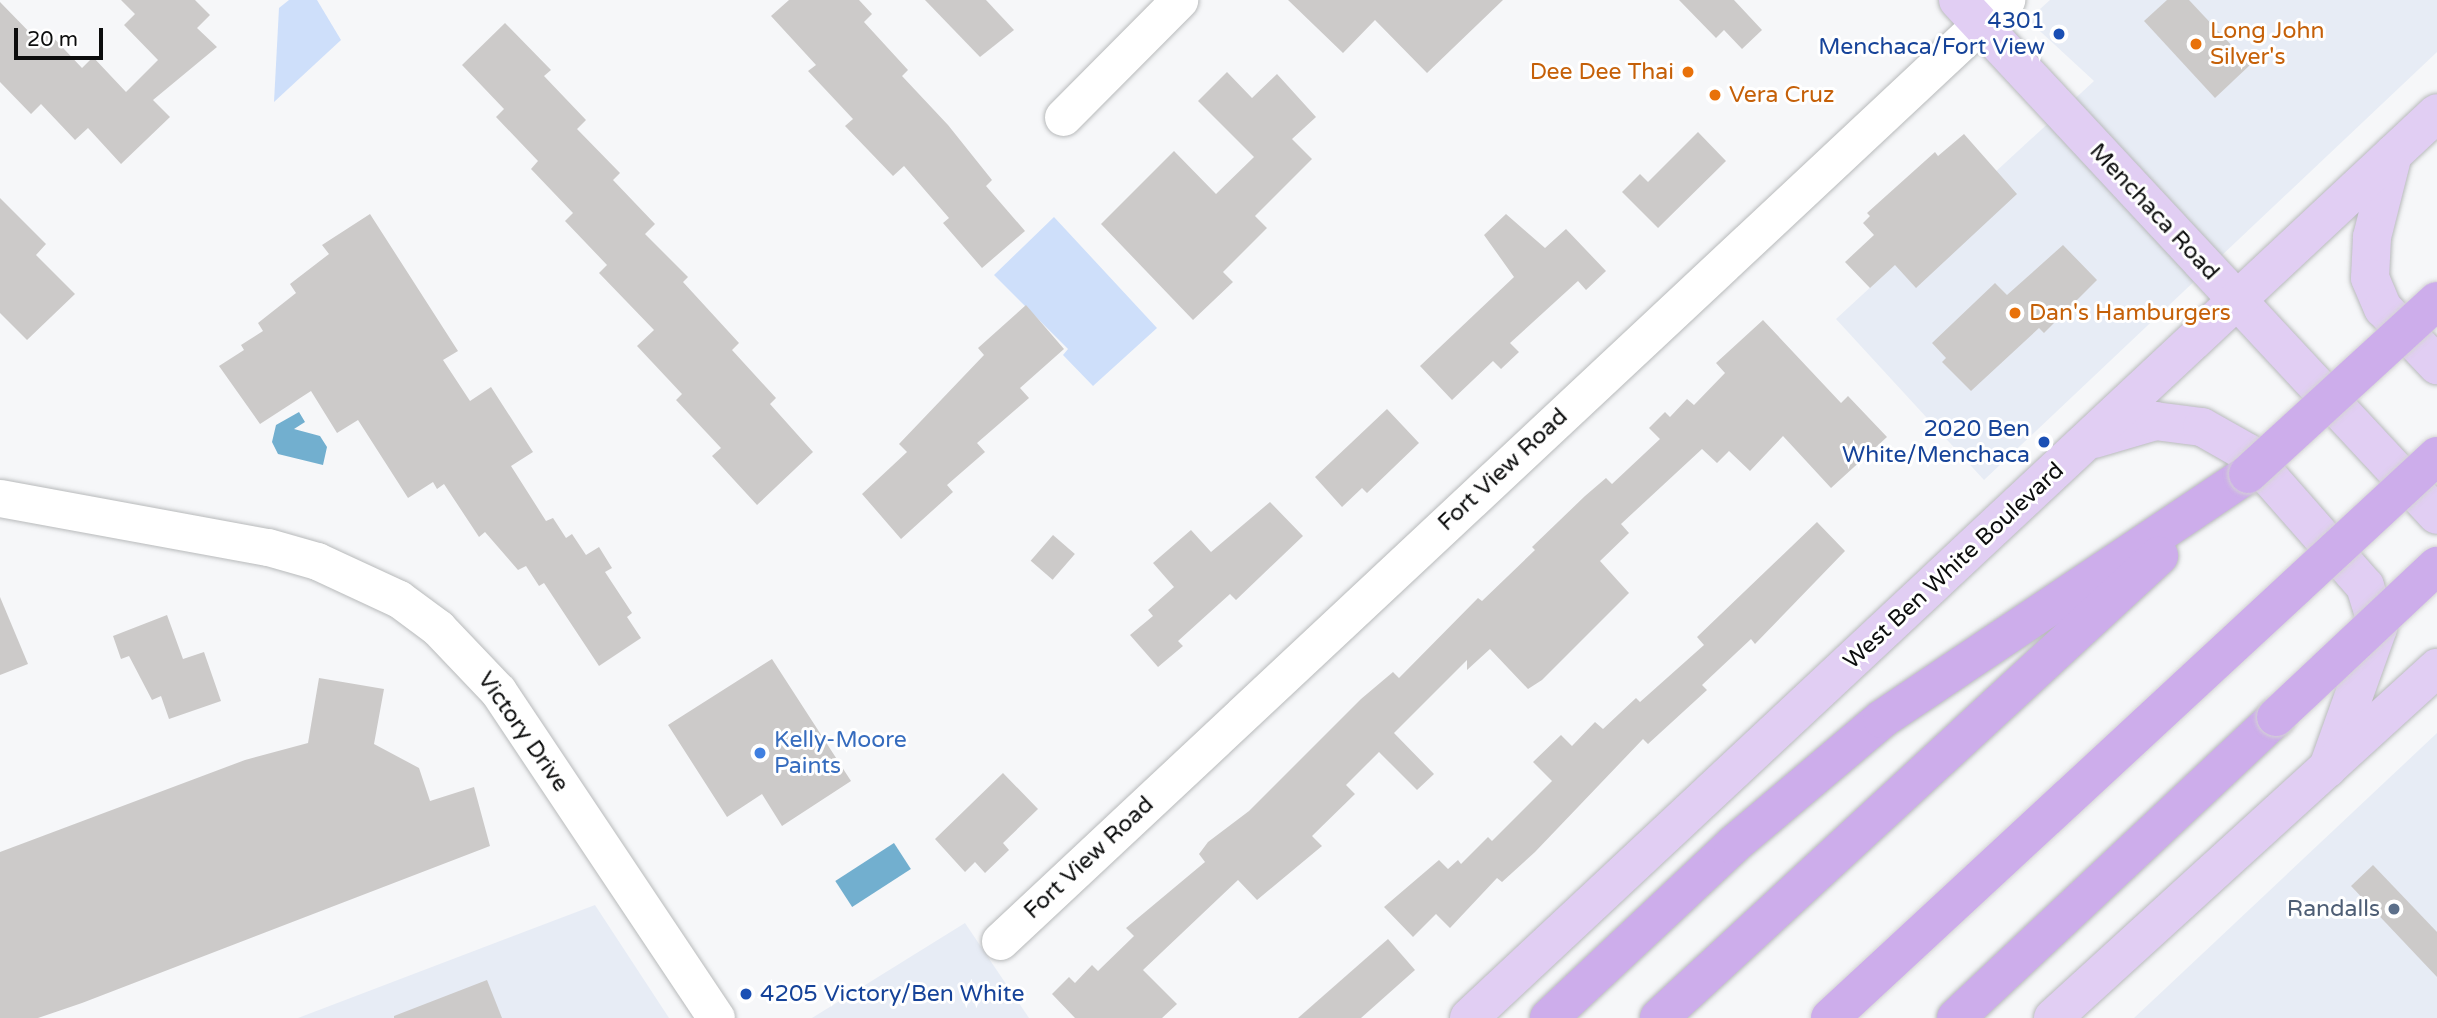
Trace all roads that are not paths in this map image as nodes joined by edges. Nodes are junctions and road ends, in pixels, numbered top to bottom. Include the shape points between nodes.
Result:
1 (1179, 0) edge
2 (1982, 9) edge
3 (2437, 113) edge
4 (1063, 117) dead end
5 (2393, 154) junction
6 (2437, 300) edge
7 (2237, 301) junction
8 (2437, 365) edge
9 (2089, 440) junction
10 (2437, 456) edge
11 (2248, 474) junction
12 (0, 498) edge
13 (2437, 515) edge
14 (2437, 566) edge
15 (2437, 668) edge
16 (2328, 768) junction
17 (1000, 941) dead end
18 (716, 1018) edge
19 (1469, 1018) edge
20 (1549, 1018) edge
21 (1659, 1018) edge
22 (1830, 1018) edge
23 (1956, 1018) edge
24 (2053, 1018) edge

1 - 4 street
2 - 7 main road, Menchaca Road
2 - 17 street, Fort View Road
3 - 5 main road, West Ben White Boulevard
5 - 7 main road, West Ben White Boulevard
5 - 8 main road via 2372,237 2370,278 2383,308
6 - 11 highway, bridge
7 - 9 main road, West Ben White Boulevard
7 - 13 main road, Menchaca Road
9 - 16 main road via 2155,421 2202,427 2248,453 2365,586 2378,628
9 - 19 main road, West Ben White Boulevard
10 - 22 highway, bridge
11 - 20 highway via 1882,719 1733,845
11 - 21 highway
12 - 18 street, Victory Drive via 268,547 317,561 399,599 438,628 498,691
14 - 23 highway, bridge
15 - 16 main road
16 - 24 main road

